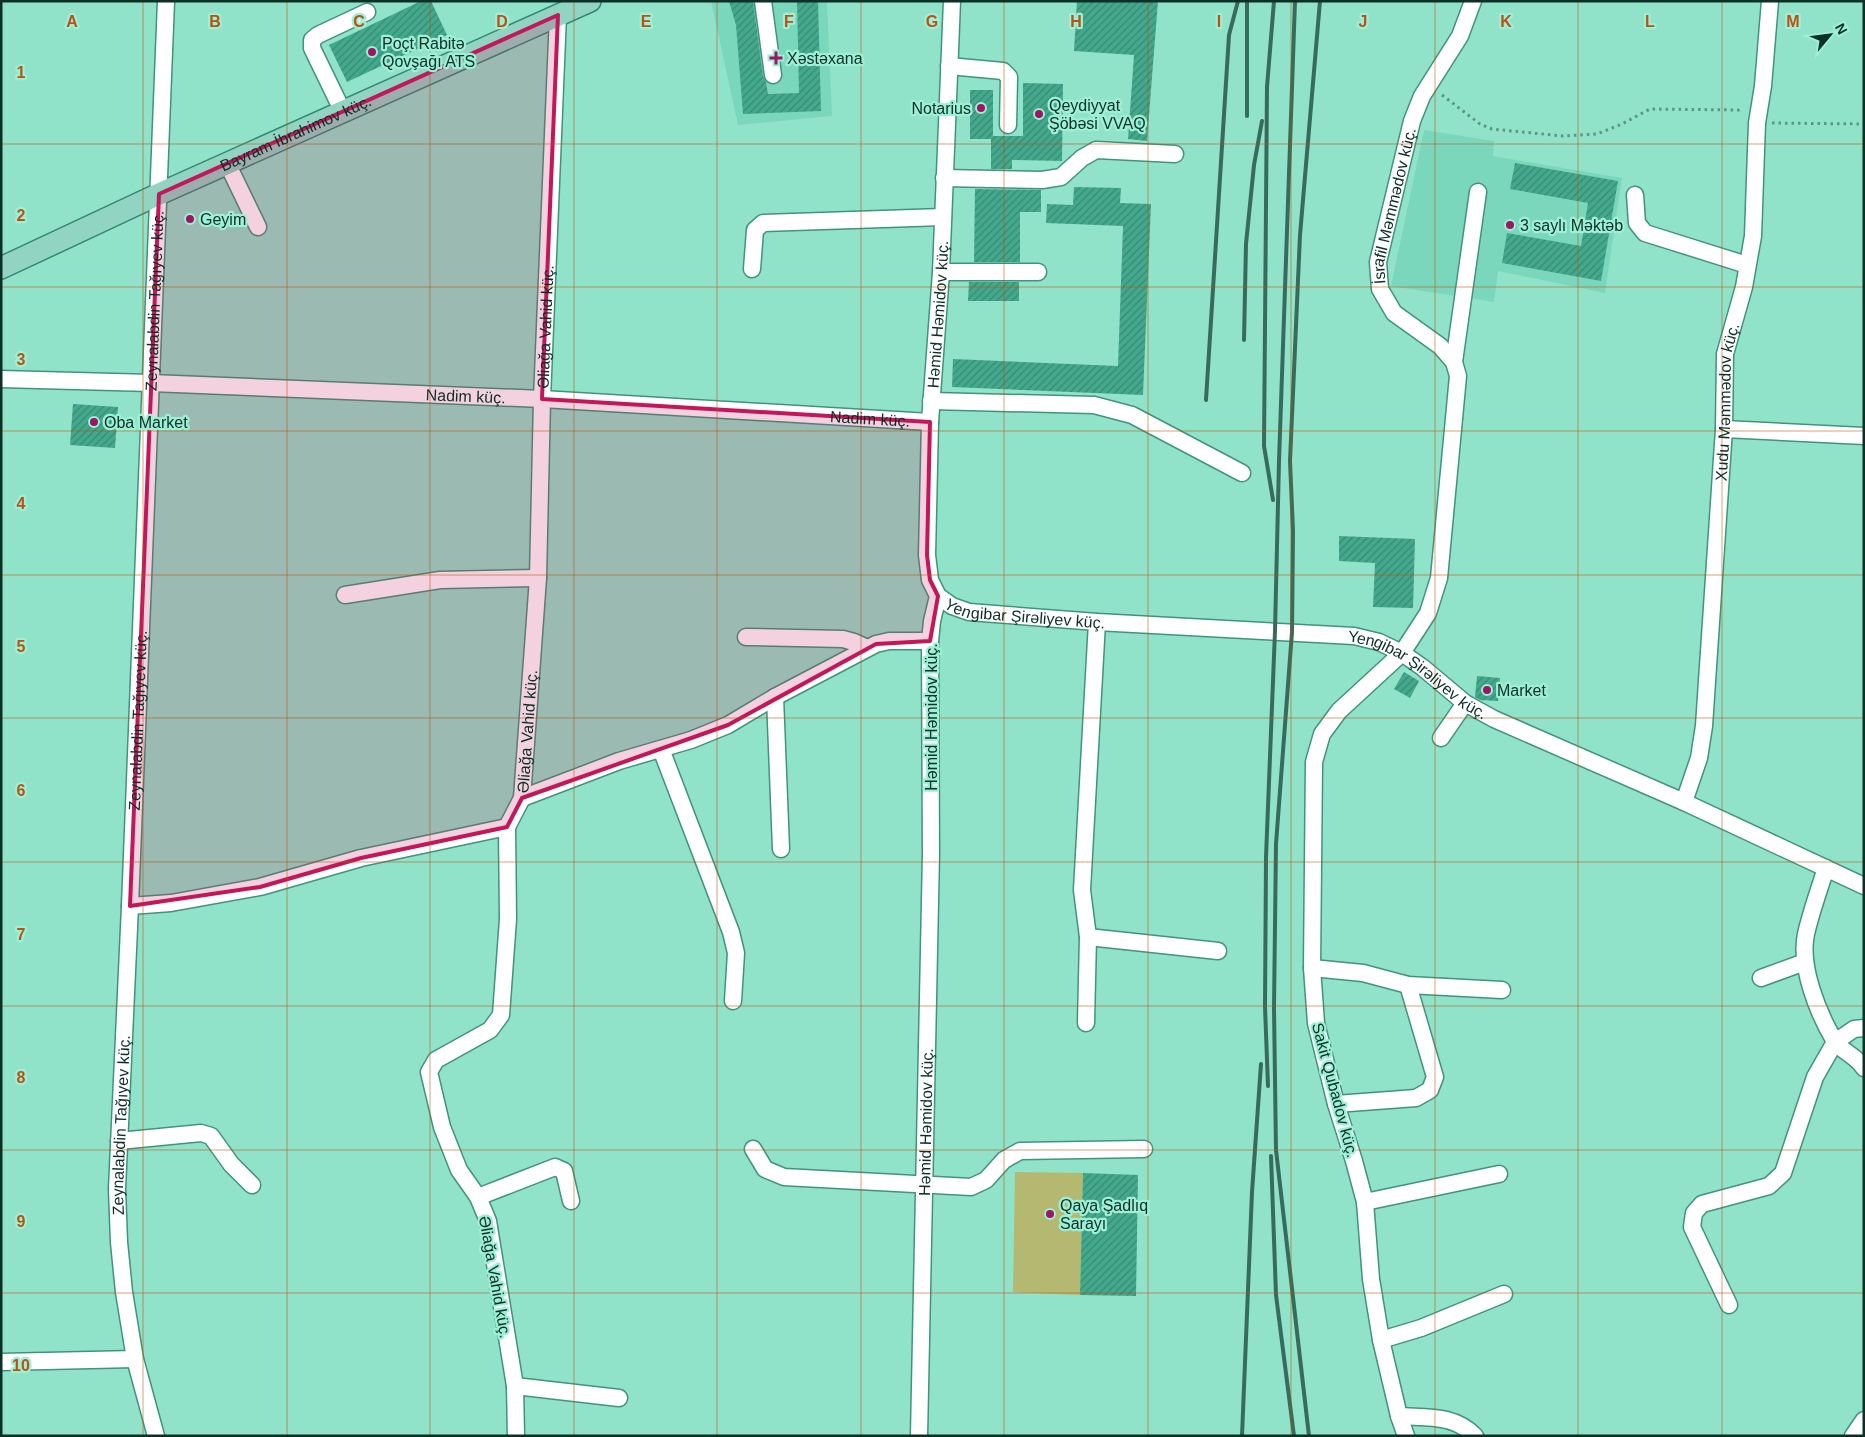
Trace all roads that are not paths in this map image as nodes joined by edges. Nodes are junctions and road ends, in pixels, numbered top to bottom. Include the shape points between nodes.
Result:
1 (166, 1) edge
2 (590, 1) edge
3 (763, 1) edge
4 (952, 1) edge
5 (1473, 1) edge
6 (1770, 1) edge
7 (558, 8) edge
8 (367, 12) dead end
9 (949, 66) junction
10 (773, 75) dead end
11 (343, 112) junction
12 (1008, 125) dead end
13 (1175, 154) dead end
14 (228, 165) junction
15 (944, 178) junction
16 (1478, 192) dead end
17 (160, 194) junction
18 (1635, 195) dead end
19 (943, 217) junction
20 (258, 227) dead end
21 (1747, 265) junction
22 (1, 268) edge
23 (752, 269) dead end
24 (941, 272) junction
25 (1038, 272) dead end
26 (1454, 362) junction
27 (1, 379) edge
28 (151, 383) junction
29 (542, 399) junction
30 (932, 401) junction
31 (930, 422) junction
32 (1724, 429) junction
33 (1864, 436) edge
34 (1242, 473) dead end
35 (538, 578) junction
36 (345, 595) dead end
37 (938, 596) junction
38 (1097, 622) junction
39 (746, 637) dead end
40 (930, 641) junction
41 (867, 648) junction
42 (1402, 654) junction
43 (775, 697) junction
44 (1465, 703) junction
45 (1441, 738) dead end
46 (662, 749) junction
47 (522, 798) junction
48 (1684, 802) junction
49 (507, 828) junction
50 (781, 849) dead end
51 (1826, 868) junction
52 (1864, 886) edge
53 (130, 906) junction
54 (1088, 937) junction
55 (1218, 951) dead end
56 (1805, 962) junction
57 (1312, 968) junction
58 (1761, 978) dead end
59 (1408, 985) junction
60 (1502, 990) dead end
61 (733, 1001) dead end
62 (1086, 1023) dead end
63 (1864, 1028) edge
64 (1835, 1042) junction
65 (1864, 1068) edge
66 (1336, 1104) junction
67 (119, 1142) junction
68 (753, 1149) dead end
69 (1144, 1149) dead end
70 (1499, 1174) dead end
71 (252, 1185) dead end
72 (925, 1185) junction
73 (478, 1196) junction
74 (570, 1201) dead end
75 (1365, 1202) junction
76 (1504, 1294) dead end
77 (1729, 1304) dead end
78 (1381, 1340) junction
79 (135, 1358) junction
80 (1, 1362) edge
81 (515, 1386) junction
82 (619, 1398) dead end
83 (1399, 1416) junction
84 (1864, 1420) edge
85 (156, 1436) edge
86 (516, 1436) edge
87 (919, 1436) edge
88 (1406, 1436) edge
89 (1475, 1436) edge
90 (1853, 1436) edge

1 - 17 street, Zeynalabdin Tağıyev küç.
2 - 7 main road, Bayram İbrahimov küç.
3 - 10 street
4 - 9 street, Həmid Həmidov küç.
5 - 26 street, İsrafil Məmmədov küç. via 1460,36 1422,96 1412,121 1378,262 1380,289 1394,313 1440,346
6 - 21 street, Xudu Məmmədov küç.
7 - 11 main road, Bayram İbrahimov küç.
7 - 29 street, Əliağa Vahid küç.
8 - 11 street via 312,40 312,48
9 - 12 street via 1007,73
9 - 15 street, Həmid Həmidov küç.
11 - 14 main road, Bayram İbrahimov küç.
13 - 15 street via 1096,150 1061,177 1042,180
14 - 17 main road, Bayram İbrahimov küç.
14 - 20 street
15 - 19 street, Həmid Həmidov küç.
16 - 26 street
17 - 22 main road, Bayram İbrahimov küç.
17 - 28 street, Zeynalabdin Tağıyev küç.
18 - 21 street via 1637,224 1645,233
19 - 23 street via 763,223 755,230
19 - 24 street, Həmid Həmidov küç.
21 - 32 street, Xudu Məmmədov küç. via 1725,354
24 - 25 street
24 - 30 street, Həmid Həmidov küç.
26 - 42 street via 1458,376 1439,578 1428,613
27 - 28 street, Nadim küç.
28 - 29 street, Nadim küç.
28 - 53 street, Zeynalabdin Tağıyev küç.
29 - 31 street, Nadim küç.
29 - 35 street, Əliağa Vahid küç.
30 - 31 street, Həmid Həmidov küç.
30 - 34 street via 1094,405 1132,415
31 - 37 street, Həmid Həmidov küç. via 927,555 930,580
32 - 33 street
32 - 48 street, Xudu Məmmədov küç. via 1704,726 1699,758
35 - 36 street via 440,580
35 - 47 street, Əliağa Vahid küç.
37 - 38 street, Yengibar Şirəliyev küç. via 969,612
37 - 40 street, Həmid Həmidov küç.
38 - 42 street, Yengibar Şirəliyev küç. via 1354,636 1379,642
38 - 54 street via 1082,890
39 - 41 street via 843,639
40 - 41 street via 889,641
40 - 72 street, Həmid Həmidov küç. via 931,853
41 - 43 street
42 - 44 street, Yengibar Şirəliyev küç.
42 - 57 street, Sakit Qubadov küç. via 1339,711 1322,734 1314,762
43 - 46 street via 728,725
43 - 50 street
44 - 45 street
44 - 48 street, Yengibar Şirəliyev küç. via 1494,719
46 - 47 street via 619,761
46 - 61 street via 731,932 736,953
47 - 49 street, Əliağa Vahid küç.
48 - 51 street, Yengibar Şirəliyev küç.
49 - 53 street via 361,858 260,887 171,903
49 - 73 street, Əliağa Vahid küç. via 508,919 501,1015 490,1030 436,1060 429,1072 442,1127 459,1170
51 - 52 street, Yengibar Şirəliyev küç.
51 - 56 street via 1806,936
53 - 67 street, Zeynalabdin Tağıyev küç.
54 - 55 street
54 - 62 street
56 - 58 street
56 - 64 street via 1815,999
57 - 59 street via 1362,973
57 - 66 street, Sakit Qubadov küç. via 1316,1023
59 - 60 street
59 - 66 street via 1435,1077 1430,1090 1416,1098
63 - 64 street via 1854,1029
64 - 65 street via 1859,1060
64 - 77 street via 1815,1077 1783,1173 1769,1186 1702,1204 1694,1213 1692,1227
66 - 75 street, Sakit Qubadov küç.
67 - 71 street via 201,1133 211,1136 231,1164
67 - 79 street, Zeynalabdin Tağıyev küç. via 119,1242
68 - 72 street via 765,1169 784,1177
69 - 72 street via 1020,1151 1004,1160 986,1180 971,1187
70 - 75 street
72 - 87 street, Həmid Həmidov küç.
73 - 74 street via 555,1167 564,1171
73 - 81 street, Əliağa Vahid küç. via 488,1221
75 - 78 street, Sakit Qubadov küç. via 1371,1279
76 - 78 street via 1421,1328
78 - 83 street, Sakit Qubadov küç.
79 - 80 street
79 - 85 street, Zeynalabdin Tağıyev küç.
81 - 82 street
81 - 86 street, Əliağa Vahid küç.
83 - 88 street, Sakit Qubadov küç.
83 - 89 street via 1447,1419 1466,1426
84 - 90 street

